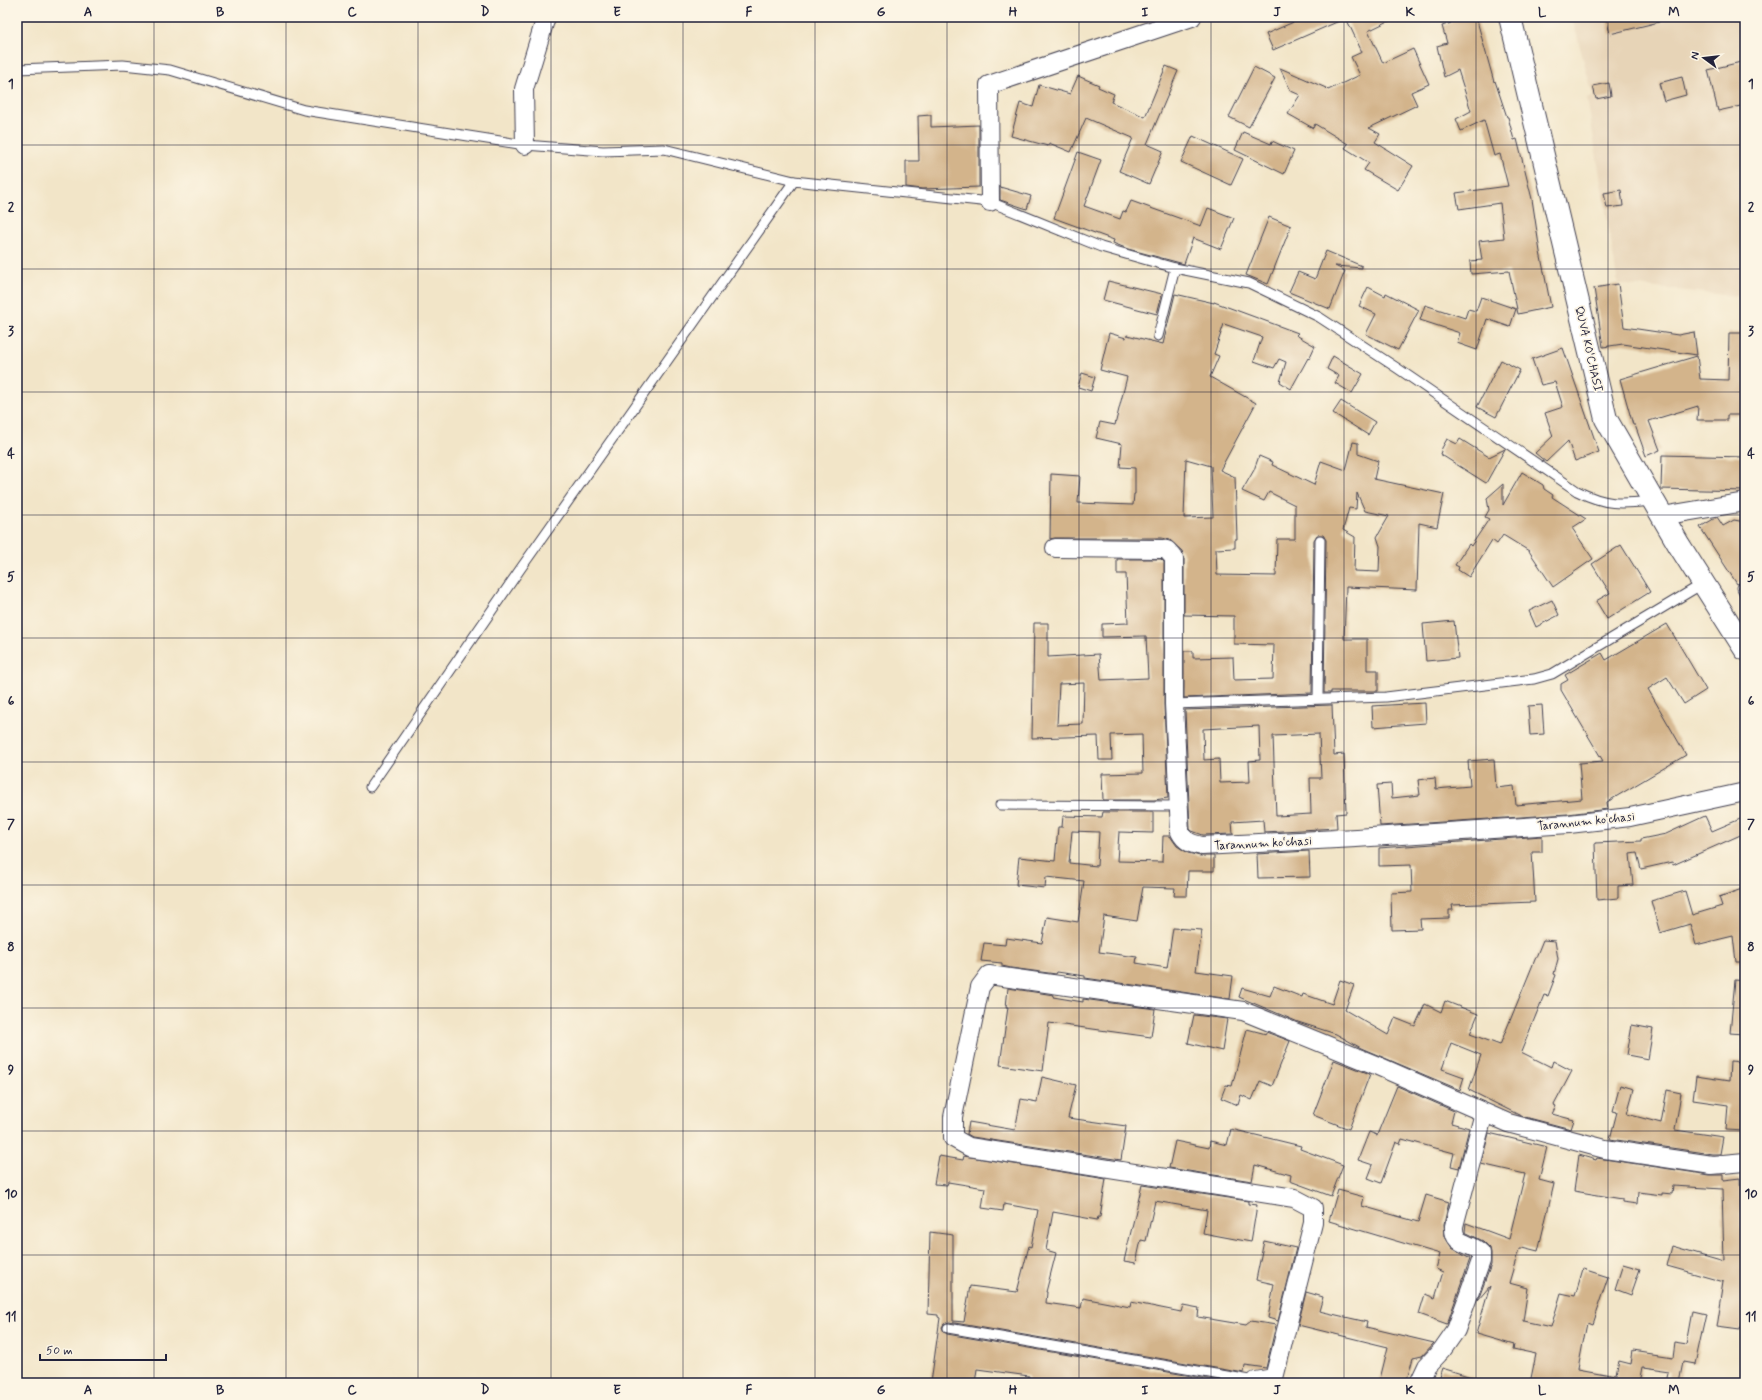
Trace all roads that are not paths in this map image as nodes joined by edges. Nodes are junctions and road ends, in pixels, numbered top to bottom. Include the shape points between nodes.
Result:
1 (546, 17) edge
2 (1189, 17) edge
3 (1510, 17) edge
4 (17, 69) edge
5 (525, 145) junction
6 (794, 181) junction
7 (990, 202) junction
8 (1175, 268) junction
9 (1158, 336) dead end
10 (1745, 502) edge
11 (1657, 509) junction
12 (1320, 540) dead end
13 (1055, 548) dead end
14 (1704, 583) junction
15 (1745, 649) edge
16 (1318, 698) junction
17 (1174, 704) junction
18 (370, 787) dead end
19 (1745, 792) edge
20 (1000, 805) dead end
21 (1178, 806) junction
22 (1484, 1112) junction
23 (1745, 1162) edge
24 (948, 1328) dead end
25 (1255, 1382) edge
26 (1419, 1383) edge

1 - 5 street via 524,90
2 - 7 street via 989,85
3 - 11 main road, QUVA KO'CHASI via 1606,419
4 - 5 lane via 123,64 170,70 304,110
5 - 6 lane via 603,151 664,149
6 - 7 lane
6 - 18 lane via 525,561
7 - 8 lane via 1101,247
8 - 9 lane
8 - 11 lane via 1249,283 1319,317 1577,491 1593,499
10 - 11 street
11 - 14 main road, QUVA KO'CHASI
12 - 16 lane
13 - 17 street, Tarannum koʻchasi via 1162,548 1171,553 1174,558
14 - 15 main road, QUVA KO'CHASI
14 - 16 lane via 1552,674 1534,679 1386,697
16 - 17 lane
17 - 21 street, Tarannum koʻchasi
19 - 21 street, Tarannum koʻchasi via 1630,817 1569,824 1202,846 1182,837
20 - 21 lane
22 - 23 street via 1508,1123 1606,1149 1712,1165
22 - 25 street via 1243,1011 989,975 980,987 953,1117 953,1138 969,1147 1294,1198 1313,1208 1313,1223 1274,1378
22 - 26 street via 1453,1234 1459,1241 1477,1248 1481,1253 1481,1261 1456,1330 1427,1366
24 - 25 lane

